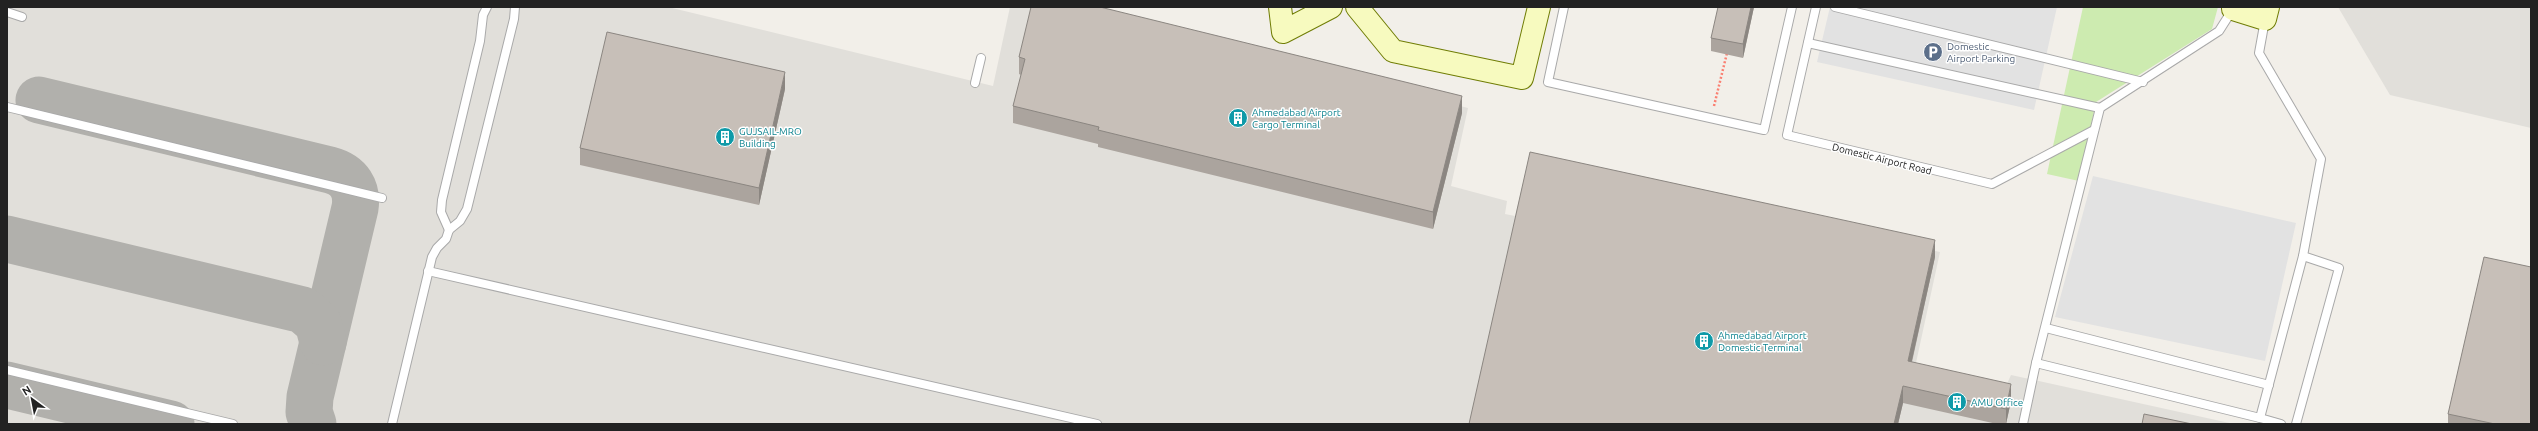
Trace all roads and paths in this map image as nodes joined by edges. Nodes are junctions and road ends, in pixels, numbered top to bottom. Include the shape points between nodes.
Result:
1 (488, 7) edge
2 (515, 7) edge
3 (1280, 7) edge
4 (1331, 7) edge
5 (1357, 7) edge
6 (1539, 7) edge
7 (1564, 7) edge
8 (1792, 7) edge
9 (1816, 7) edge
10 (1835, 7) edge
11 (2233, 8) edge
12 (7, 12) edge
13 (2266, 13) edge
14 (22, 17) dead end
15 (1808, 43) junction
16 (1729, 47) edge
17 (981, 58) dead end
18 (2143, 82) junction
19 (975, 83) dead end
20 (7, 108) edge
21 (2100, 108) junction
22 (1711, 119) junction
23 (2094, 130) junction
24 (382, 198) dead end
25 (449, 230) junction
26 (2303, 256) junction
27 (428, 271) junction
28 (2046, 328) junction
29 (2036, 363) junction
30 (7, 370) edge
31 (2269, 385) junction
32 (2260, 418) junction
33 (232, 424) edge
34 (392, 424) edge
35 (1097, 424) edge
36 (2023, 424) edge
37 (2281, 424) edge
38 (2296, 424) edge

1 - 25 lane via 483,15 480,41 442,200 441,212
2 - 25 lane via 467,209 460,221
3 - 4 street via 1282,32
5 - 6 street via 1393,51 1522,78
7 - 22 lane via 1548,82
8 - 22 lane via 1764,130
9 - 15 lane, Domestic Airport Road
10 - 18 lane
11 - 13 street
11 - 18 lane via 2219,32
12 - 14 lane
13 - 26 lane via 2259,53 2321,159
15 - 21 lane
15 - 23 lane, Domestic Airport Road via 1787,135 1992,184
16 - 22 path
17 - 19 lane
18 - 21 lane
20 - 24 lane
21 - 23 lane
23 - 28 lane
25 - 27 lane via 446,239 434,252
26 - 31 lane
26 - 38 lane via 2339,268
27 - 34 lane
27 - 35 lane
28 - 29 lane
28 - 31 lane
29 - 32 lane
29 - 36 lane
30 - 33 lane
31 - 32 lane
32 - 37 lane

